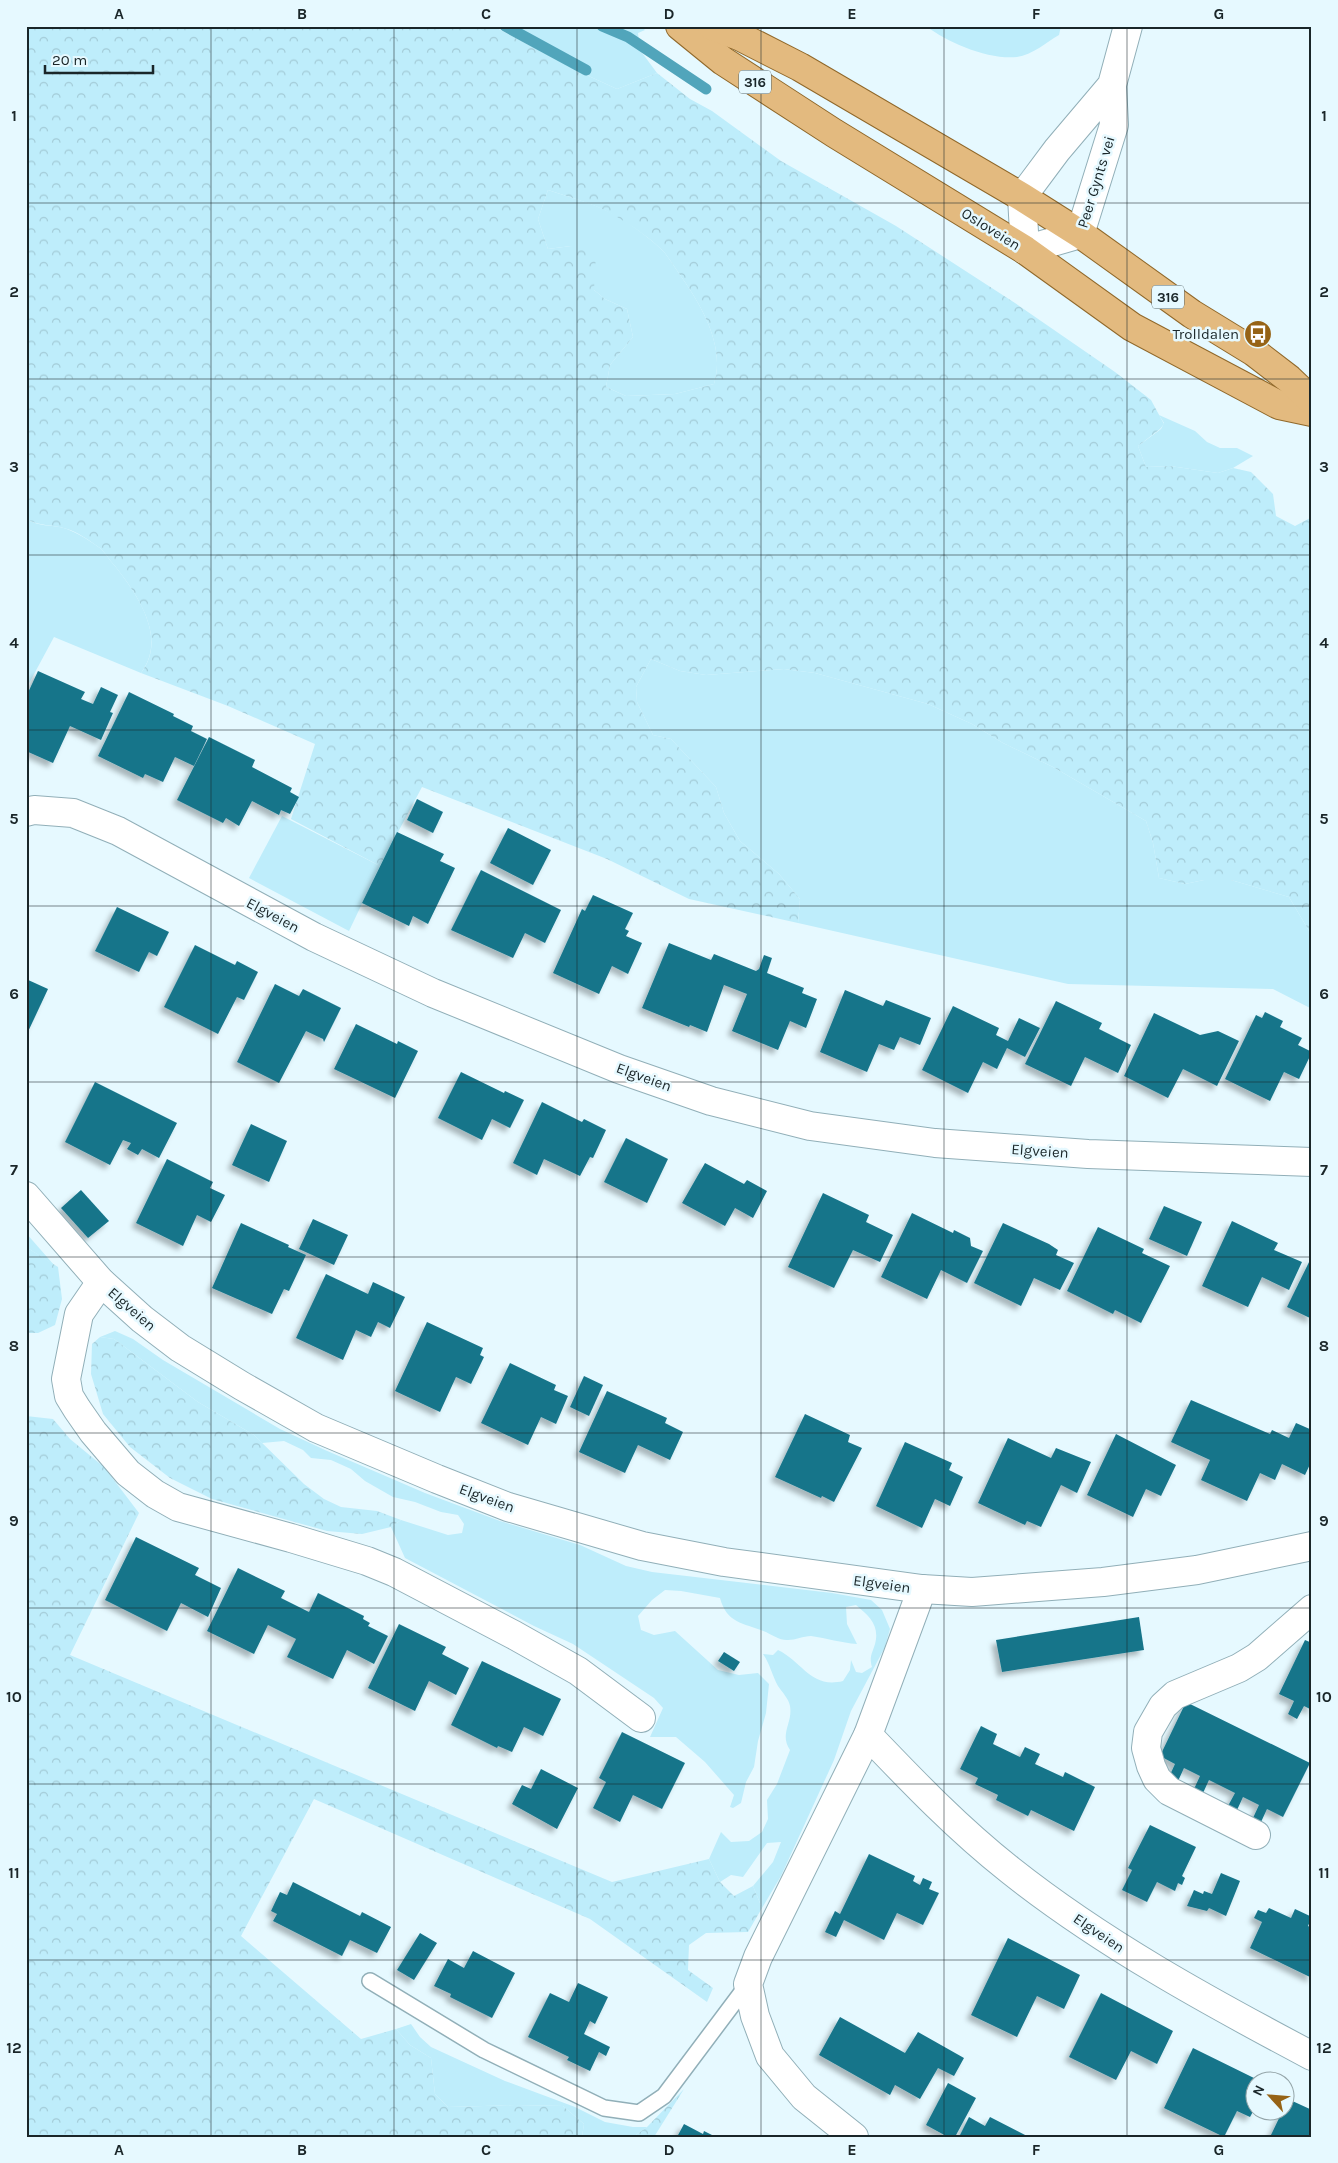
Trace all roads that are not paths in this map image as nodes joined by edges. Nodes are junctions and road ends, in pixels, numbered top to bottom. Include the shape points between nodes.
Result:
1 (680, 26) edge
2 (712, 26) edge
3 (1128, 26) edge
4 (1112, 85) junction
5 (1022, 197) junction
6 (1080, 234) junction
7 (1025, 250) junction
8 (1312, 401) edge
9 (1312, 412) edge
10 (26, 812) edge
11 (1312, 1162) edge
12 (26, 1196) edge
13 (101, 1282) junction
14 (1312, 1546) edge
15 (922, 1589) junction
16 (1312, 1610) edge
17 (641, 1718) dead end
18 (868, 1735) junction
19 (1256, 1835) dead end
20 (370, 1981) dead end
21 (748, 1984) junction
22 (1312, 2056) edge
23 (854, 2137) edge

1 - 7 main road, Osloveien / 316 via 723,61 818,123
2 - 5 main road, 316 via 800,67
3 - 4 street, Peer Gynts vei
4 - 5 street, Peer Gynts vei
4 - 6 street, Peer Gynts vei via 1114,125
5 - 6 main road, 316
5 - 7 street
6 - 7 street, Peer Gynts vei
6 - 8 main road, 316 via 1192,314 1254,352
7 - 9 main road, Osloveien / 316 via 1132,327 1279,405
10 - 11 street, Elgveien via 73,813 118,831 314,937 434,993 619,1069 711,1101 810,1126 936,1142 1088,1154
12 - 13 street, Elgveien
13 - 15 street, Elgveien via 180,1348 316,1428 508,1507 642,1546 724,1562
13 - 17 street, Elgveien via 79,1314 66,1379 77,1409 128,1473 178,1507 291,1538 394,1572 578,1672
14 - 15 street, Elgveien via 1197,1570 1102,1582 972,1592
15 - 18 street, Elgveien
16 - 19 street via 1258,1657 1175,1695 1163,1706 1148,1732 1146,1748 1156,1779 1169,1791
18 - 21 street, Elgveien via 758,1957
18 - 22 street, Elgveien via 940,1809 1010,1870 1149,1964
20 - 21 lane via 484,2050 604,2108 639,2113 664,2096
21 - 23 street via 754,2016 770,2056 804,2097

